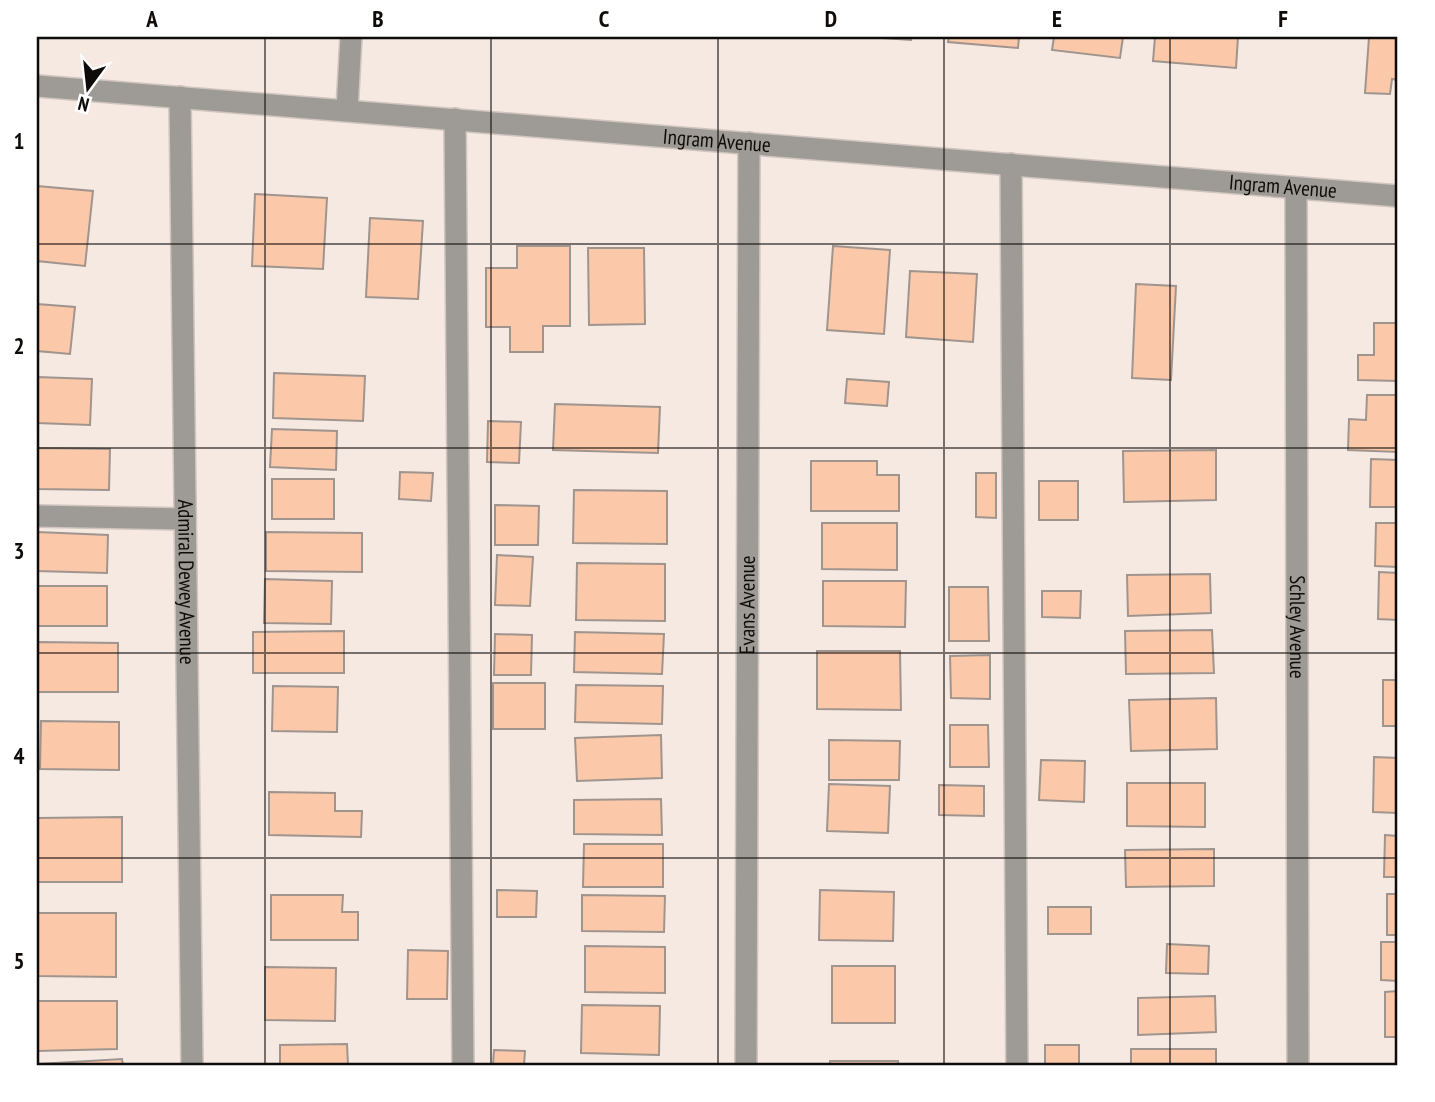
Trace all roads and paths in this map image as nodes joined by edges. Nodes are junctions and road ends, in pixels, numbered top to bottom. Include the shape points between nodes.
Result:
1 (351, 37) edge
2 (37, 86) edge
3 (180, 97) junction
4 (347, 110) junction
5 (454, 119) junction
6 (749, 143) junction
7 (1011, 164) junction
8 (1296, 188) junction
9 (1398, 196) edge
10 (37, 516) edge
11 (185, 519) junction
12 (192, 1065) edge
13 (463, 1065) edge
14 (746, 1065) edge
15 (1017, 1065) edge
16 (1298, 1065) edge

1 - 4 street
2 - 3 street, Ingram Avenue
3 - 4 street, Ingram Avenue
3 - 11 street, Admiral Dewey Avenue
4 - 5 street, Ingram Avenue
5 - 6 street, Ingram Avenue
5 - 13 street
6 - 7 street, Ingram Avenue
6 - 14 street, Evans Avenue
7 - 8 street, Ingram Avenue
7 - 15 street
8 - 9 street, Ingram Avenue
8 - 16 street, Schley Avenue
10 - 11 street
11 - 12 street, Admiral Dewey Avenue

